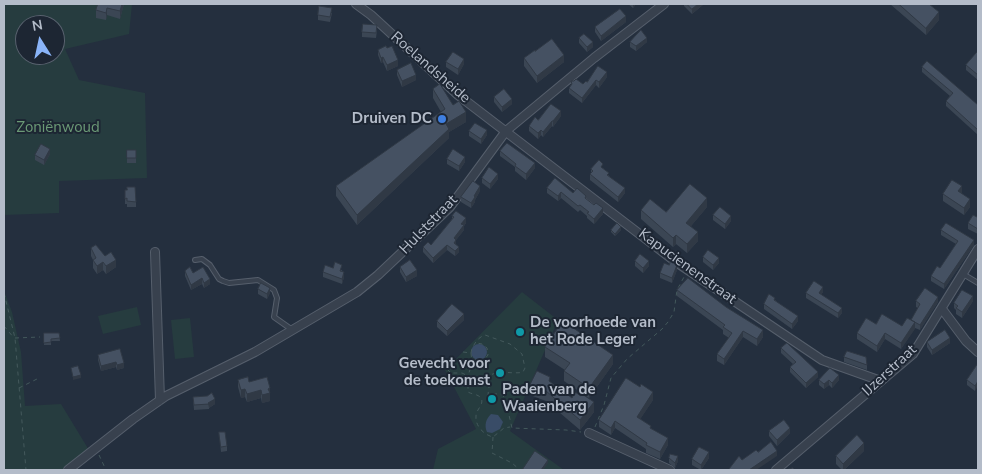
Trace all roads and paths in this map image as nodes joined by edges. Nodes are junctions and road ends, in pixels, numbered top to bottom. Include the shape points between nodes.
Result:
1 (356, 4) edge
2 (664, 4) edge
3 (506, 131) junction
4 (978, 249) edge
5 (155, 252) dead end
6 (195, 260) dead end
7 (688, 270) junction
8 (963, 274) junction
9 (978, 283) edge
10 (4, 293) edge
11 (942, 309) junction
12 (4, 326) edge
13 (292, 330) junction
14 (40, 337) dead end
15 (15, 338) junction
16 (477, 343) junction
17 (463, 352) dead end
18 (978, 352) edge
19 (470, 353) junction
20 (472, 359) junction
21 (447, 369) dead end
22 (468, 376) junction
23 (39, 378) dead end
24 (881, 381) junction
25 (19, 388) junction
26 (160, 400) junction
27 (511, 427) junction
28 (589, 433) junction
29 (493, 437) junction
30 (96, 449) junction
31 (26, 470) edge
32 (68, 470) edge
33 (106, 470) edge
34 (520, 470) edge
35 (670, 470) edge
36 (776, 470) edge

1 - 3 street, Roelandsheide via 458,95
2 - 3 street, Hulststraat
3 - 7 street, Kapucienenstraat
3 - 13 street, Hulststraat via 450,207 423,234 357,292
4 - 8 street, IJzerstraat
5 - 26 street
6 - 13 lane via 202,259 210,264 218,279 223,281 258,280 274,290 277,298 274,317
7 - 24 street, Kapucienenstraat via 822,360
7 - 28 path via 677,290 674,312 668,322 611,378 604,405
8 - 9 lane
8 - 11 street, IJzerstraat
10 - 15 path
11 - 18 street
11 - 24 street, IJzerstraat via 912,354
12 - 15 path
13 - 26 street, Hulststraat
14 - 15 path
15 - 25 path
16 - 19 path
16 - 20 path via 485,345 488,355 483,361
16 - 27 path via 482,336 489,336 510,344 524,356 523,372 493,374 487,381 488,395 498,393 505,398
17 - 19 path
19 - 20 path
20 - 22 path
21 - 22 path via 451,373
22 - 29 path via 468,392 481,400 476,415 478,423 487,436
23 - 25 path
24 - 36 street, IJzerstraat
25 - 31 path
26 - 30 street, Hulststraat
27 - 28 path
27 - 29 path via 504,428
28 - 35 street
29 - 34 path via 492,453
30 - 32 street, Hulststraat
30 - 33 path

